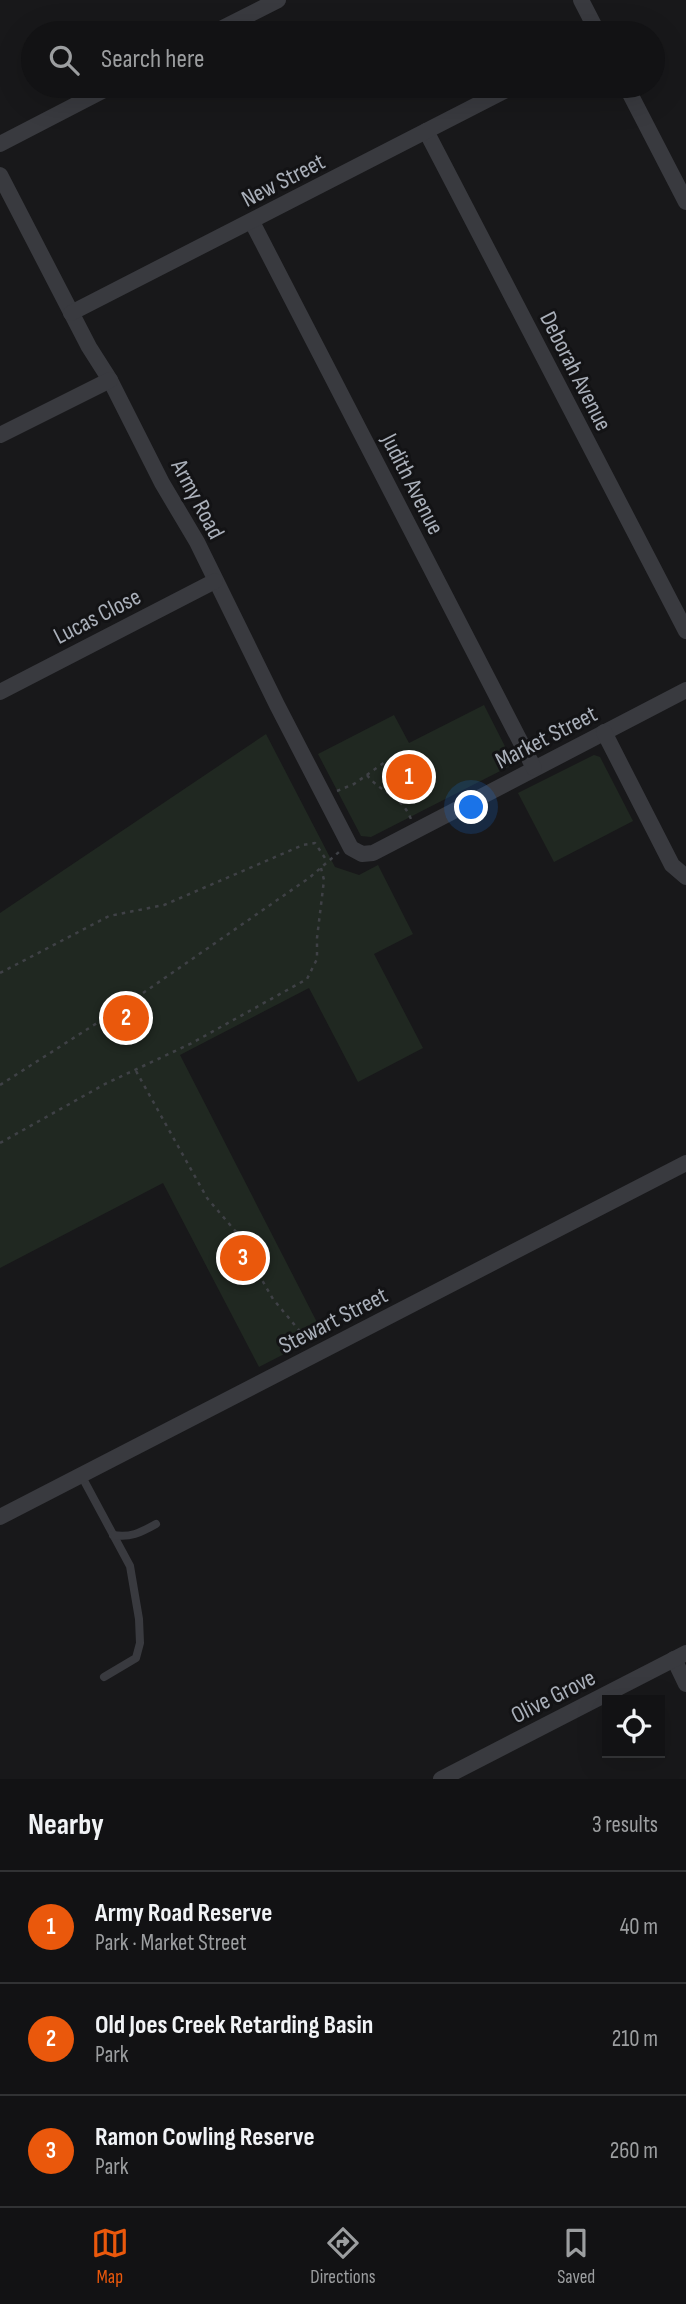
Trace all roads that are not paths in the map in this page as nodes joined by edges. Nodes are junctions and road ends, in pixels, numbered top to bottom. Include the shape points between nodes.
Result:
1 (278, 0) edge
2 (581, 0) edge
3 (237, 21) edge
4 (592, 21) edge
5 (89, 98) edge
6 (491, 98) edge
7 (632, 98) edge
8 (426, 131) junction
9 (0, 144) edge
10 (0, 176) edge
11 (686, 202) edge
12 (7, 205) edge
13 (252, 222) junction
14 (71, 313) junction
15 (110, 380) junction
16 (0, 435) edge
17 (215, 581) junction
18 (686, 631) edge
19 (686, 691) edge
20 (0, 692) edge
21 (604, 732) junction
22 (534, 768) junction
23 (351, 848) joint
24 (686, 877) edge
25 (686, 1163) edge
26 (81, 1475) junction
27 (0, 1517) edge
28 (156, 1524) dead end
29 (113, 1535) junction
30 (680, 1656) edge
31 (104, 1676) dead end
32 (686, 1684) edge
33 (441, 1779) edge

1 - 3 street
2 - 4 street
5 - 9 street
6 - 8 street, New Street
7 - 11 street
8 - 13 street, New Street
8 - 18 street, Deborah Avenue
10 - 12 street, Army Road
12 - 14 street, Army Road
13 - 14 street, New Street
13 - 22 street, Judith Avenue
14 - 15 street, Army Road
15 - 16 street
15 - 17 street, Army Road
17 - 20 street, Lucas Close
17 - 23 street, Army Road
19 - 21 street, Market Street
21 - 22 street, Market Street
21 - 24 street via 672,865
22 - 23 street, Market Street via 373,853
25 - 26 street, Stewart Street
26 - 27 street, Stewart Street
26 - 29 lane
28 - 29 lane via 137,1535
29 - 31 lane via 130,1566 140,1643 136,1658
30 - 32 street
30 - 33 street, Olive Grove

